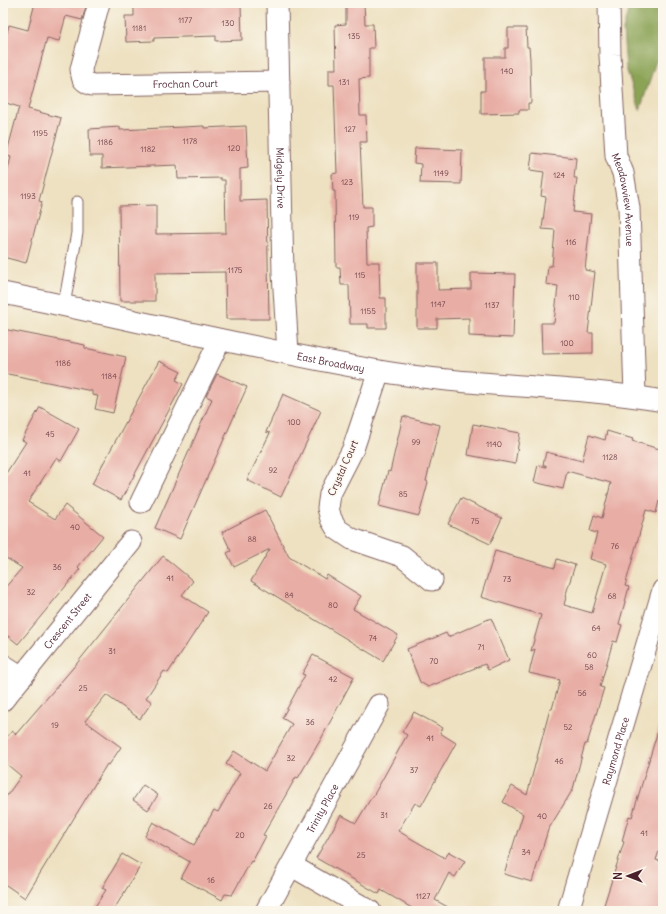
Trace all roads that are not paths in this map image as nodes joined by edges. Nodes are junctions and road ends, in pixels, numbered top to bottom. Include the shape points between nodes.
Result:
1 (99, 3) edge
2 (277, 3) edge
3 (609, 3) edge
4 (279, 82) junction
5 (77, 202) dead end
6 (3, 293) edge
7 (64, 305) junction
8 (220, 340) junction
9 (288, 353) junction
10 (379, 371) junction
11 (636, 396) junction
12 (663, 401) edge
13 (141, 502) dead end
14 (131, 542) dead end
15 (432, 580) dead end
16 (663, 590) edge
17 (3, 665) edge
18 (22, 677) junction
19 (3, 700) edge
20 (379, 705) dead end
21 (292, 866) junction
22 (266, 911) edge
23 (370, 911) edge
24 (568, 911) edge

1 - 4 street, Frochan Court via 81,69 82,78 86,83 92,85
2 - 4 street, Midgely Drive
3 - 11 street, Meadowview Avenue via 616,156 623,173 629,208
4 - 9 street, Midgely Drive via 283,273
5 - 7 lane via 77,233
6 - 7 street, East Broadway
7 - 8 street, East Broadway
8 - 9 street, East Broadway
8 - 13 street
9 - 10 street, East Broadway
10 - 11 street, East Broadway via 440,380
10 - 15 street, Crystal Court via 353,449 330,494 328,508 337,528 352,539 402,556
11 - 12 street, East Broadway
14 - 18 street, Crescent Street
16 - 24 street, Raymond Place
17 - 18 street
18 - 19 street, Crescent Street
20 - 21 street, Trinity Place
21 - 22 street, Trinity Place
21 - 23 street

